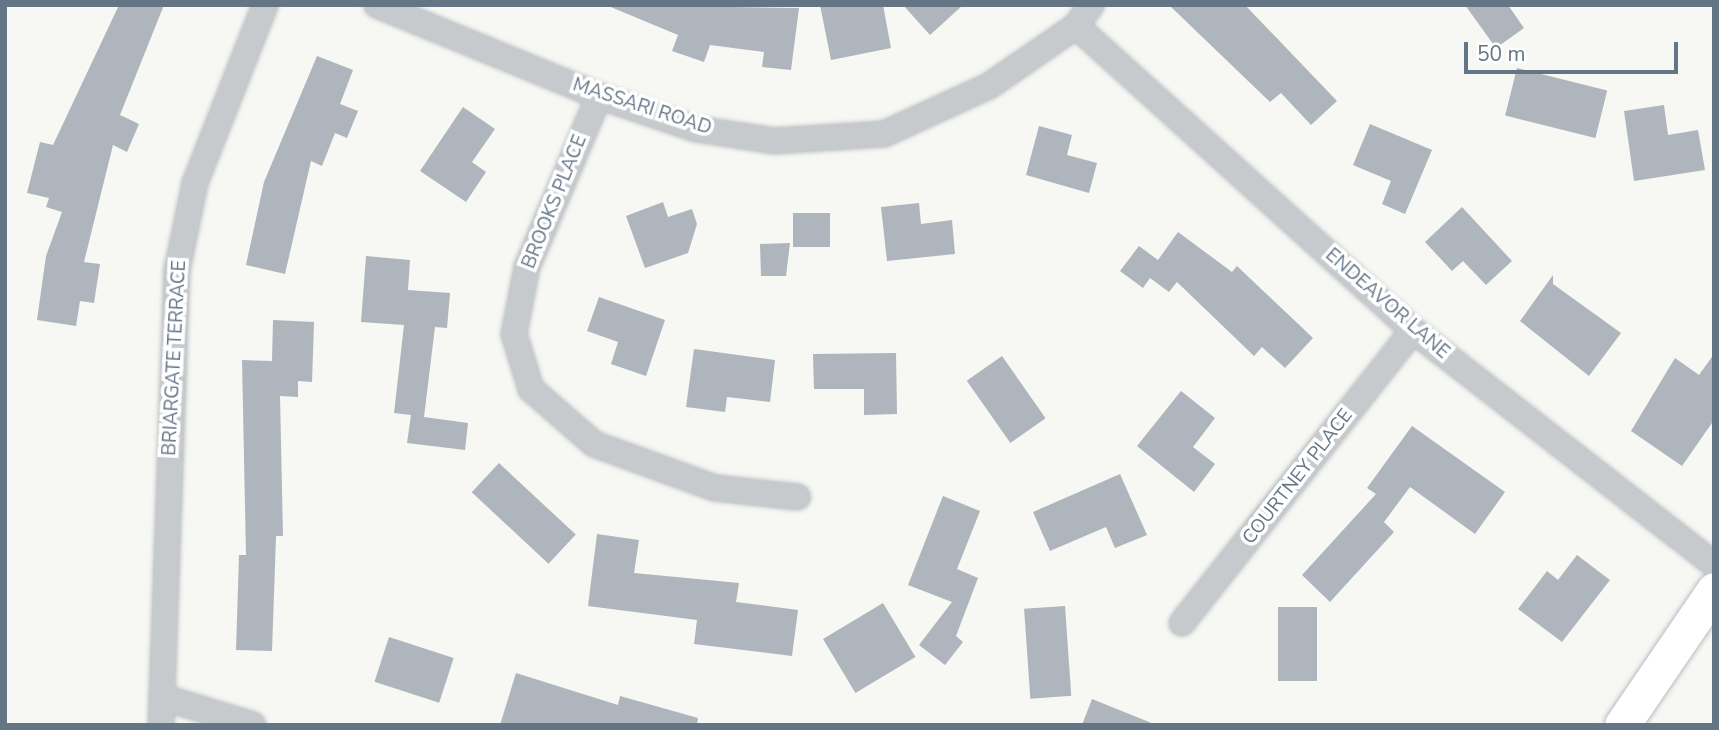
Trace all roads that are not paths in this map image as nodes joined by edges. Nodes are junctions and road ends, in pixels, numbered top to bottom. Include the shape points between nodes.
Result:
1 (265, 5) edge
2 (377, 5) edge
3 (1091, 5) edge
4 (1076, 26) junction
5 (599, 96) junction
6 (1413, 330) junction
7 (798, 496) dead end
8 (1714, 564) edge
9 (1714, 590) edge
10 (1182, 623) dead end
11 (162, 697) junction
12 (161, 725) edge
13 (253, 725) edge
14 (1622, 725) edge

1 - 11 street, BRIARGATE TERRACE via 195,183 177,270
2 - 5 street, MASSARI ROAD
3 - 4 street, MASSARI ROAD
4 - 5 street, MASSARI ROAD via 989,86 884,134 774,141 696,129
4 - 6 street, ENDEAVOR LANE
5 - 7 street, BROOKS PLACE via 527,267 514,334 531,389 594,444 715,488
6 - 8 street, ENDEAVOR LANE
6 - 10 street, COURTNEY PLACE
9 - 14 main road
11 - 12 street, BRIARGATE TERRACE
11 - 13 street

